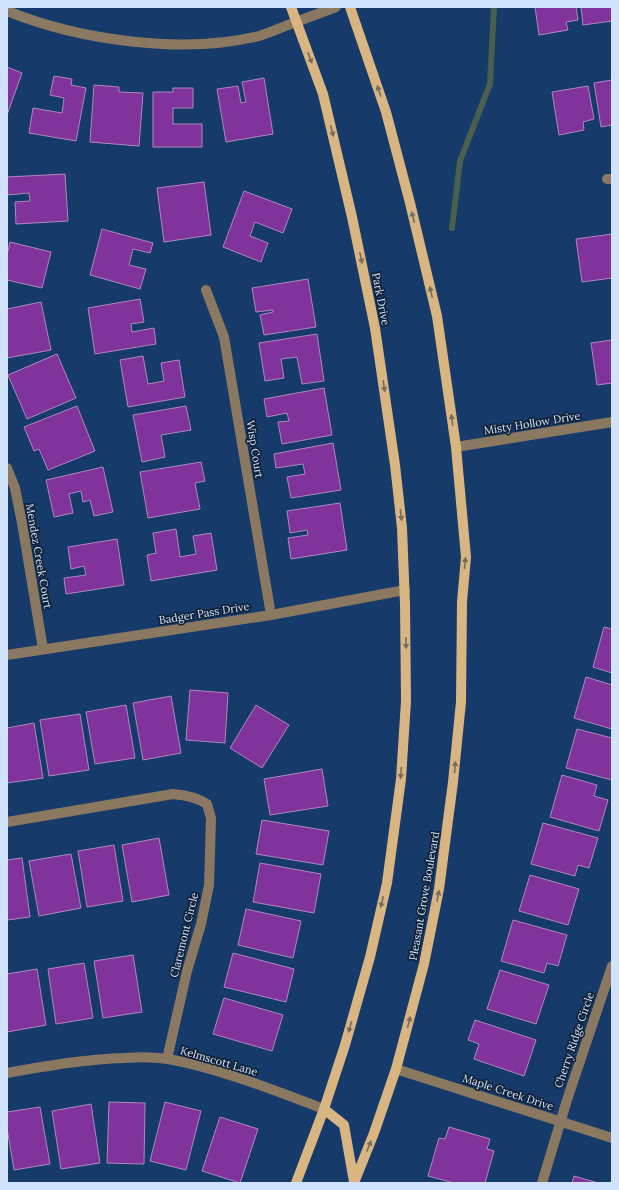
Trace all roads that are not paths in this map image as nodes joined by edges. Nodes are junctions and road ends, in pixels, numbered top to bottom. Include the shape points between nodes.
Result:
1 (291, 7) edge
2 (336, 7) edge
3 (350, 7) edge
4 (7, 11) edge
5 (296, 22) junction
6 (206, 290) dead end
7 (612, 422) edge
8 (456, 447) junction
9 (7, 468) edge
10 (405, 590) junction
11 (271, 615) junction
12 (43, 649) junction
13 (7, 655) edge
14 (7, 822) edge
15 (612, 966) edge
16 (167, 1059) junction
17 (396, 1069) junction
18 (7, 1073) edge
19 (324, 1110) junction
20 (560, 1122) junction
21 (612, 1138) edge
22 (296, 1183) edge
23 (354, 1183) edge
24 (542, 1183) edge

1 - 5 main road, Park Drive
2 - 5 street
8 -> 3 main road via 437,316 386,112
4 - 5 street via 78,33 177,45 253,37
5 -> 10 main road, Park Drive via 323,94 375,328 396,472
6 - 11 street, Wisp Court via 224,337
7 - 8 street, Misty Hollow Drive
17 -> 8 main road, Pleasant Grove Boulevard via 424,964 439,888 461,702 462,602 466,557
9 - 12 street, Mendez Creek Court via 15,488 22,523
10 - 11 street, Badger Pass Drive
10 -> 19 main road, Park Drive via 406,709 401,779 386,883 370,958
11 - 12 street, Badger Pass Drive
12 - 13 street, Badger Pass Drive
14 - 16 street, Claremont Circle via 173,794 196,798 207,804 211,818 209,885
15 - 20 street, Cherry Ridge Circle
16 - 18 street, Kelmscott Lane via 106,1058 64,1062
16 - 19 street, Kelmscott Lane via 208,1069
17 - 20 street, Maple Creek Drive
23 -> 17 main road, Pleasant Grove Boulevard
19 - 22 main road
19 - 23 main road via 344,1125
20 - 21 street, Maple Creek Drive
20 - 24 street, Cherry Ridge Circle

